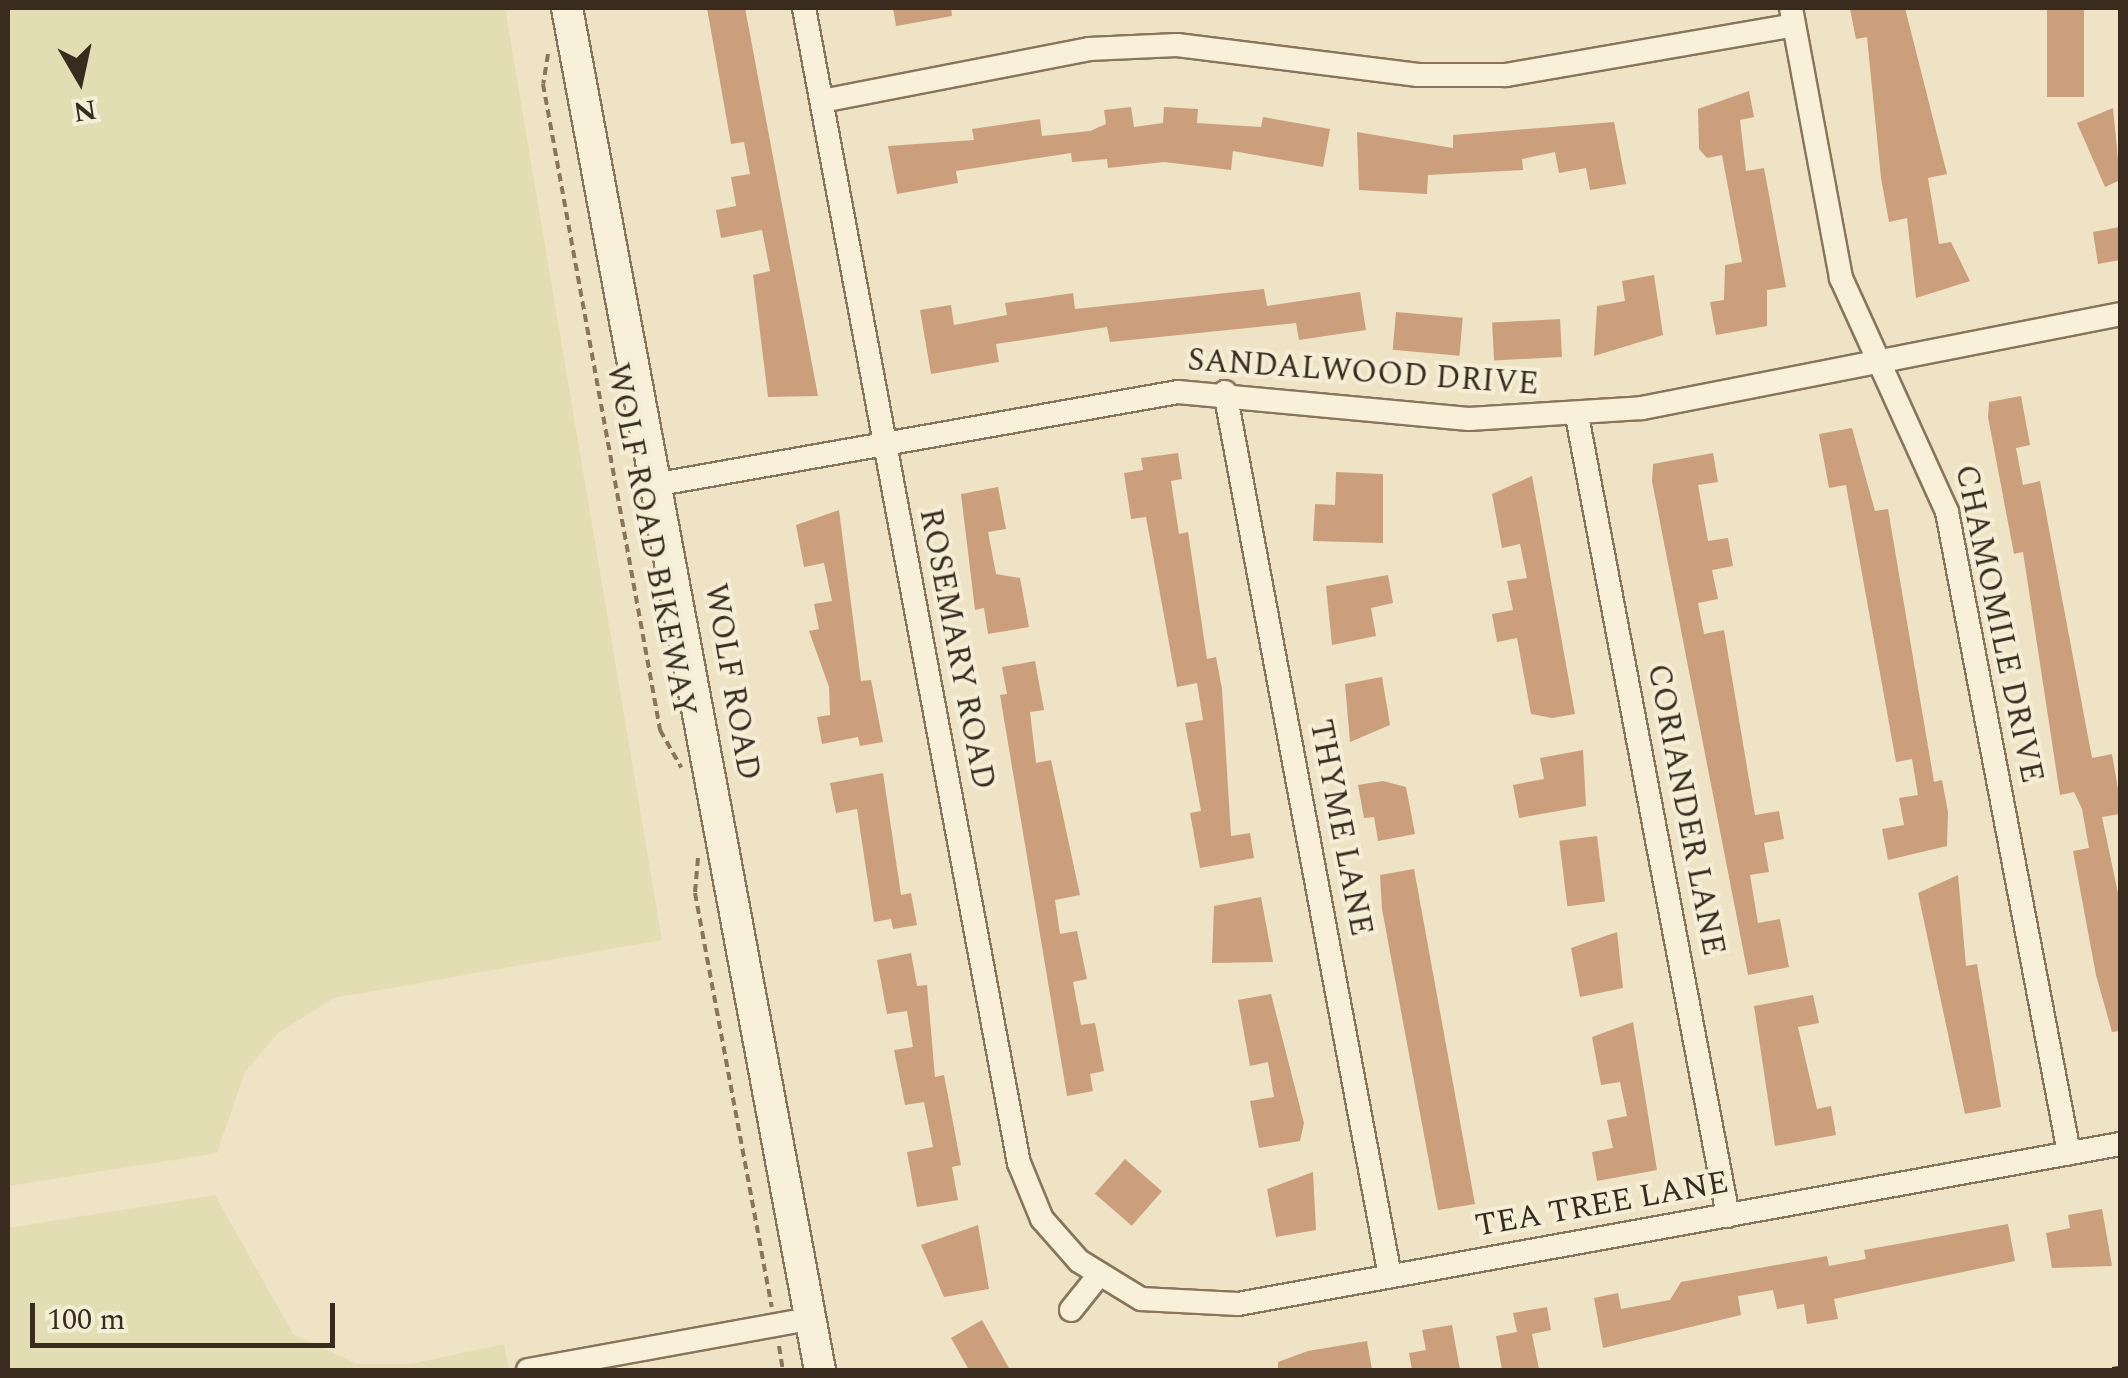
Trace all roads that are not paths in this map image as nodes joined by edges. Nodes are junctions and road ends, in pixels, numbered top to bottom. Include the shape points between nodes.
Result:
1 (568, 8) edge
2 (804, 8) edge
3 (1792, 16) edge
4 (822, 101) junction
5 (2120, 314) edge
6 (1886, 362) junction
7 (1225, 392) junction
8 (1577, 416) junction
9 (885, 442) junction
10 (660, 484) junction
11 (2120, 1144) edge
12 (2069, 1153) junction
13 (1728, 1216) junction
14 (1099, 1275) junction
15 (1390, 1276) junction
16 (1072, 1310) dead end
17 (810, 1319) junction
18 (528, 1370) edge
19 (820, 1370) edge

1 - 10 main road, WOLF ROAD
2 - 4 street, ROSEMARY ROAD
3 - 4 street via 1506,75 1418,75 1177,45 1088,50
3 - 6 street, CHAMOMILE DRIVE via 1841,278
4 - 9 street, ROSEMARY ROAD
5 - 6 street, SANDALWOOD DRIVE
6 - 8 street, SANDALWOOD DRIVE
6 - 12 street, CHAMOMILE DRIVE via 1947,512
7 - 8 street, SANDALWOOD DRIVE via 1431,417
7 - 9 street, SANDALWOOD DRIVE via 1131,397
7 - 15 street, THYME LANE
8 - 13 street, CORIANDER LANE
9 - 10 street, SANDALWOOD DRIVE
9 - 14 street, ROSEMARY ROAD via 1019,1163 1042,1219
10 - 17 main road, WOLF ROAD
11 - 12 street, TEA TREE LANE
12 - 13 street, TEA TREE LANE
13 - 15 street, TEA TREE LANE
14 - 15 street, TEA TREE LANE via 1140,1299 1202,1308
14 - 16 street
17 - 18 street
17 - 19 main road, WOLF ROAD

